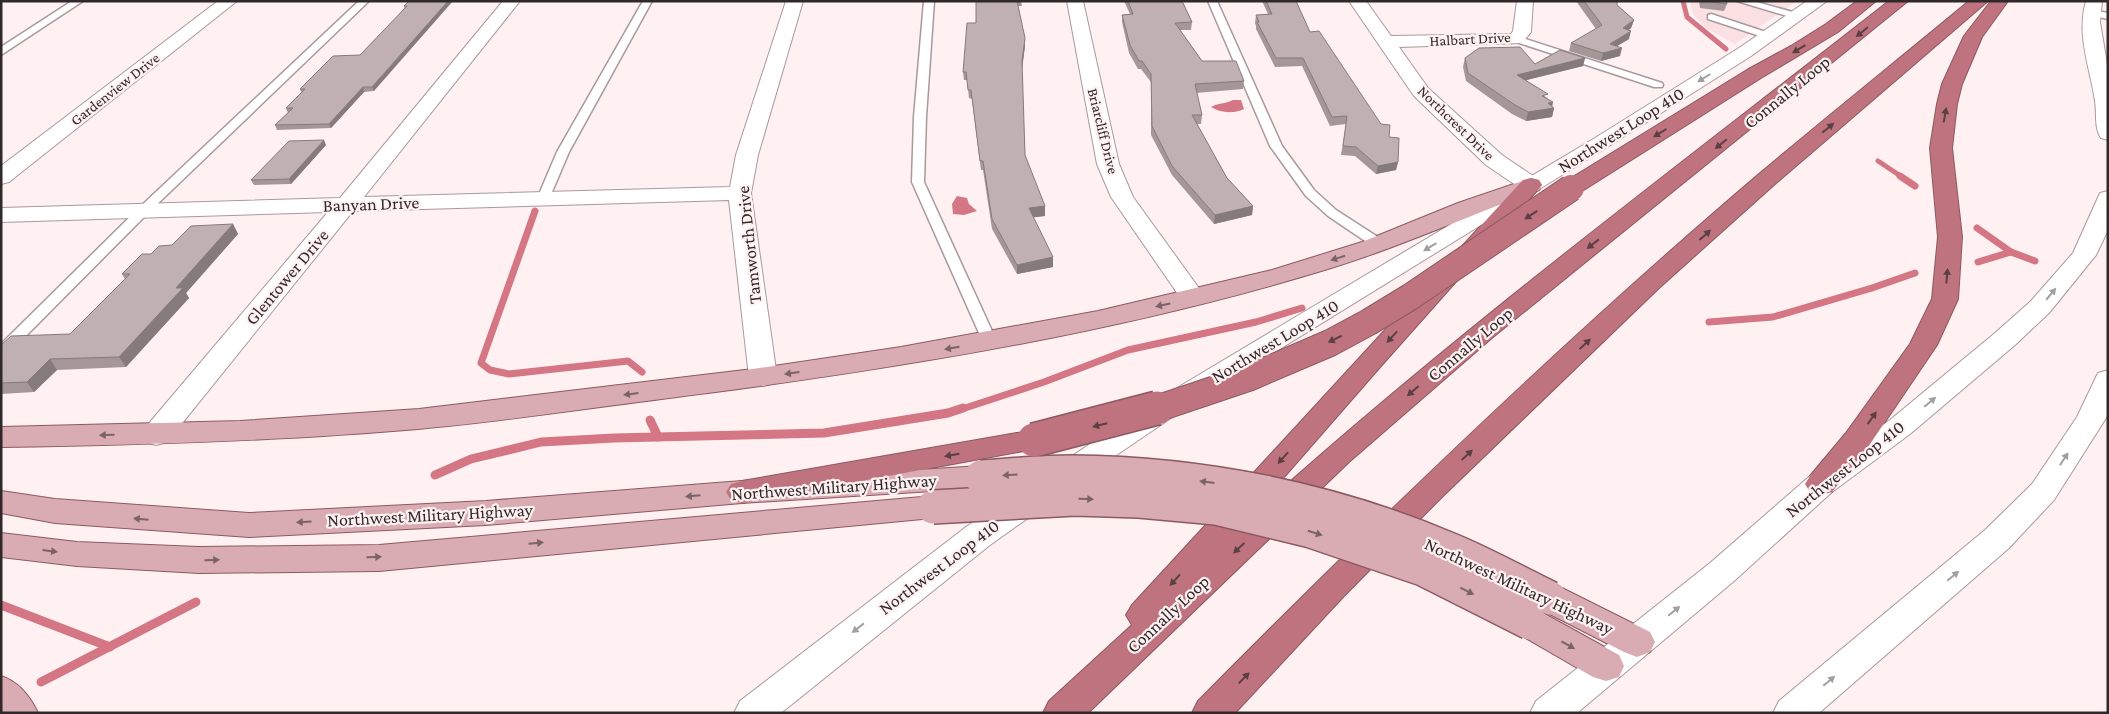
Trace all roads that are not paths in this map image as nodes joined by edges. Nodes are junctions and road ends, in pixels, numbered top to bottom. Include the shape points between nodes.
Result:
1 (79, 1) edge
2 (229, 1) edge
3 (365, 1) edge
4 (512, 1) edge
5 (648, 1) edge
6 (795, 1) edge
7 (929, 1) edge
8 (1075, 1) edge
9 (1212, 1) edge
10 (1357, 1) edge
11 (1525, 1) edge
12 (1777, 1) edge
13 (1818, 1) edge
14 (1868, 1) edge
15 (1900, 1) edge
16 (1980, 1) edge
17 (2000, 1) edge
18 (1745, 8) edge
19 (1767, 8) junction
20 (2098, 10) edge
21 (1797, 16) junction
22 (1711, 17) dead end
23 (1731, 25) junction
24 (1768, 36) junction
25 (1516, 39) junction
26 (1386, 42) junction
27 (2094, 43) junction
28 (1, 52) edge
29 (2108, 69) edge
30 (1658, 85) dead end
31 (2108, 134) edge
32 (1, 177) edge
33 (1531, 185) junction
34 (740, 193) junction
35 (543, 198) junction
36 (2108, 198) edge
37 (348, 204) junction
38 (145, 210) junction
39 (1, 215) edge
40 (1379, 244) junction
41 (1193, 298) junction
42 (990, 342) junction
43 (1, 353) edge
44 (763, 377) junction
45 (2108, 379) edge
46 (156, 435) junction
47 (1, 437) edge
48 (1821, 484) junction
49 (742, 492) junction
50 (1, 502) edge
51 (1, 545) edge
52 (1540, 611) junction
53 (1637, 642) junction
54 (1606, 666) junction
55 (1, 692) edge
56 (19, 713) edge
57 (753, 713) edge
58 (1057, 713) edge
59 (1062, 713) edge
60 (1211, 713) edge
61 (1549, 713) edge
62 (1792, 713) edge

1 - 28 lane
2 - 32 street, Gardenview Drive
3 - 38 lane
4 - 37 street, Glentower Drive
5 - 35 lane via 563,152
6 - 34 street, Tamworth Drive via 747,155
7 - 42 lane via 918,182
8 - 41 street, Briarcliff Drive via 1108,164 1122,196
9 - 40 lane via 1276,146 1310,194
10 - 26 street, Northcrest Drive
11 - 25 street, Halbart Drive via 1522,32
12 - 19 lane
13 - 21 street, Northwest Loop 410
14 -> 49 highway, bridge via 1832,28 1572,188 1421,290 1369,322 1299,356 1158,410 1034,440
15 -> 59 highway, Connally Loop via 1484,331 1338,455
60 -> 16 highway via 1431,489 1650,283 1767,179
48 -> 17 highway via 1857,440 1923,345 1945,299 1950,237 1941,148 1947,104 1973,36
18 - 19 lane
18 - 23 lane
19 - 21 lane
20 - 27 street
21 - 24 street, Northwest Loop 410
22 - 23 lane
23 - 24 lane
24 -> 33 street, Northwest Loop 410
25 - 26 street, Halbart Drive
25 - 30 lane
26 - 33 street, Northcrest Drive via 1421,92 1494,160
27 - 29 street
27 - 31 street
33 - 40 main road
33 -> 57 street, Northwest Loop 410 via 1192,391 1107,447 978,536
33 -> 58 highway
34 - 35 street, Banyan Drive
34 - 44 street, Tamworth Drive
35 - 37 street, Banyan Drive
48 -> 36 street, Northwest Loop 410 via 1900,427 2040,307 2084,255
37 - 38 street, Banyan Drive
37 - 46 street, Glentower Drive
38 - 39 street, Banyan Drive
38 - 43 lane
40 -> 41 main road
41 -> 42 main road
42 -> 44 main road
44 -> 46 main road via 476,413
62 -> 45 street via 1998,539 2036,498 2091,418
46 -> 47 main road
53 -> 48 street, Northwest Loop 410
49 -> 50 main road, Northwest Military Highway via 486,513 249,525 55,511
52 -> 49 main road, Northwest Military Highway, bridge via 1438,544 1330,508 1227,485 1141,474 1070,472
51 -> 52 main road, Northwest Military Highway, bridge via 77,554 199,560 379,558 933,507 1075,499 1139,501 1216,508 1311,531
52 - 53 main road, Northwest Military Highway
52 -> 54 main road, Northwest Military Highway
53 - 54 street, Northwest Loop 410
54 - 61 street, Northwest Loop 410
55 - 56 main road

